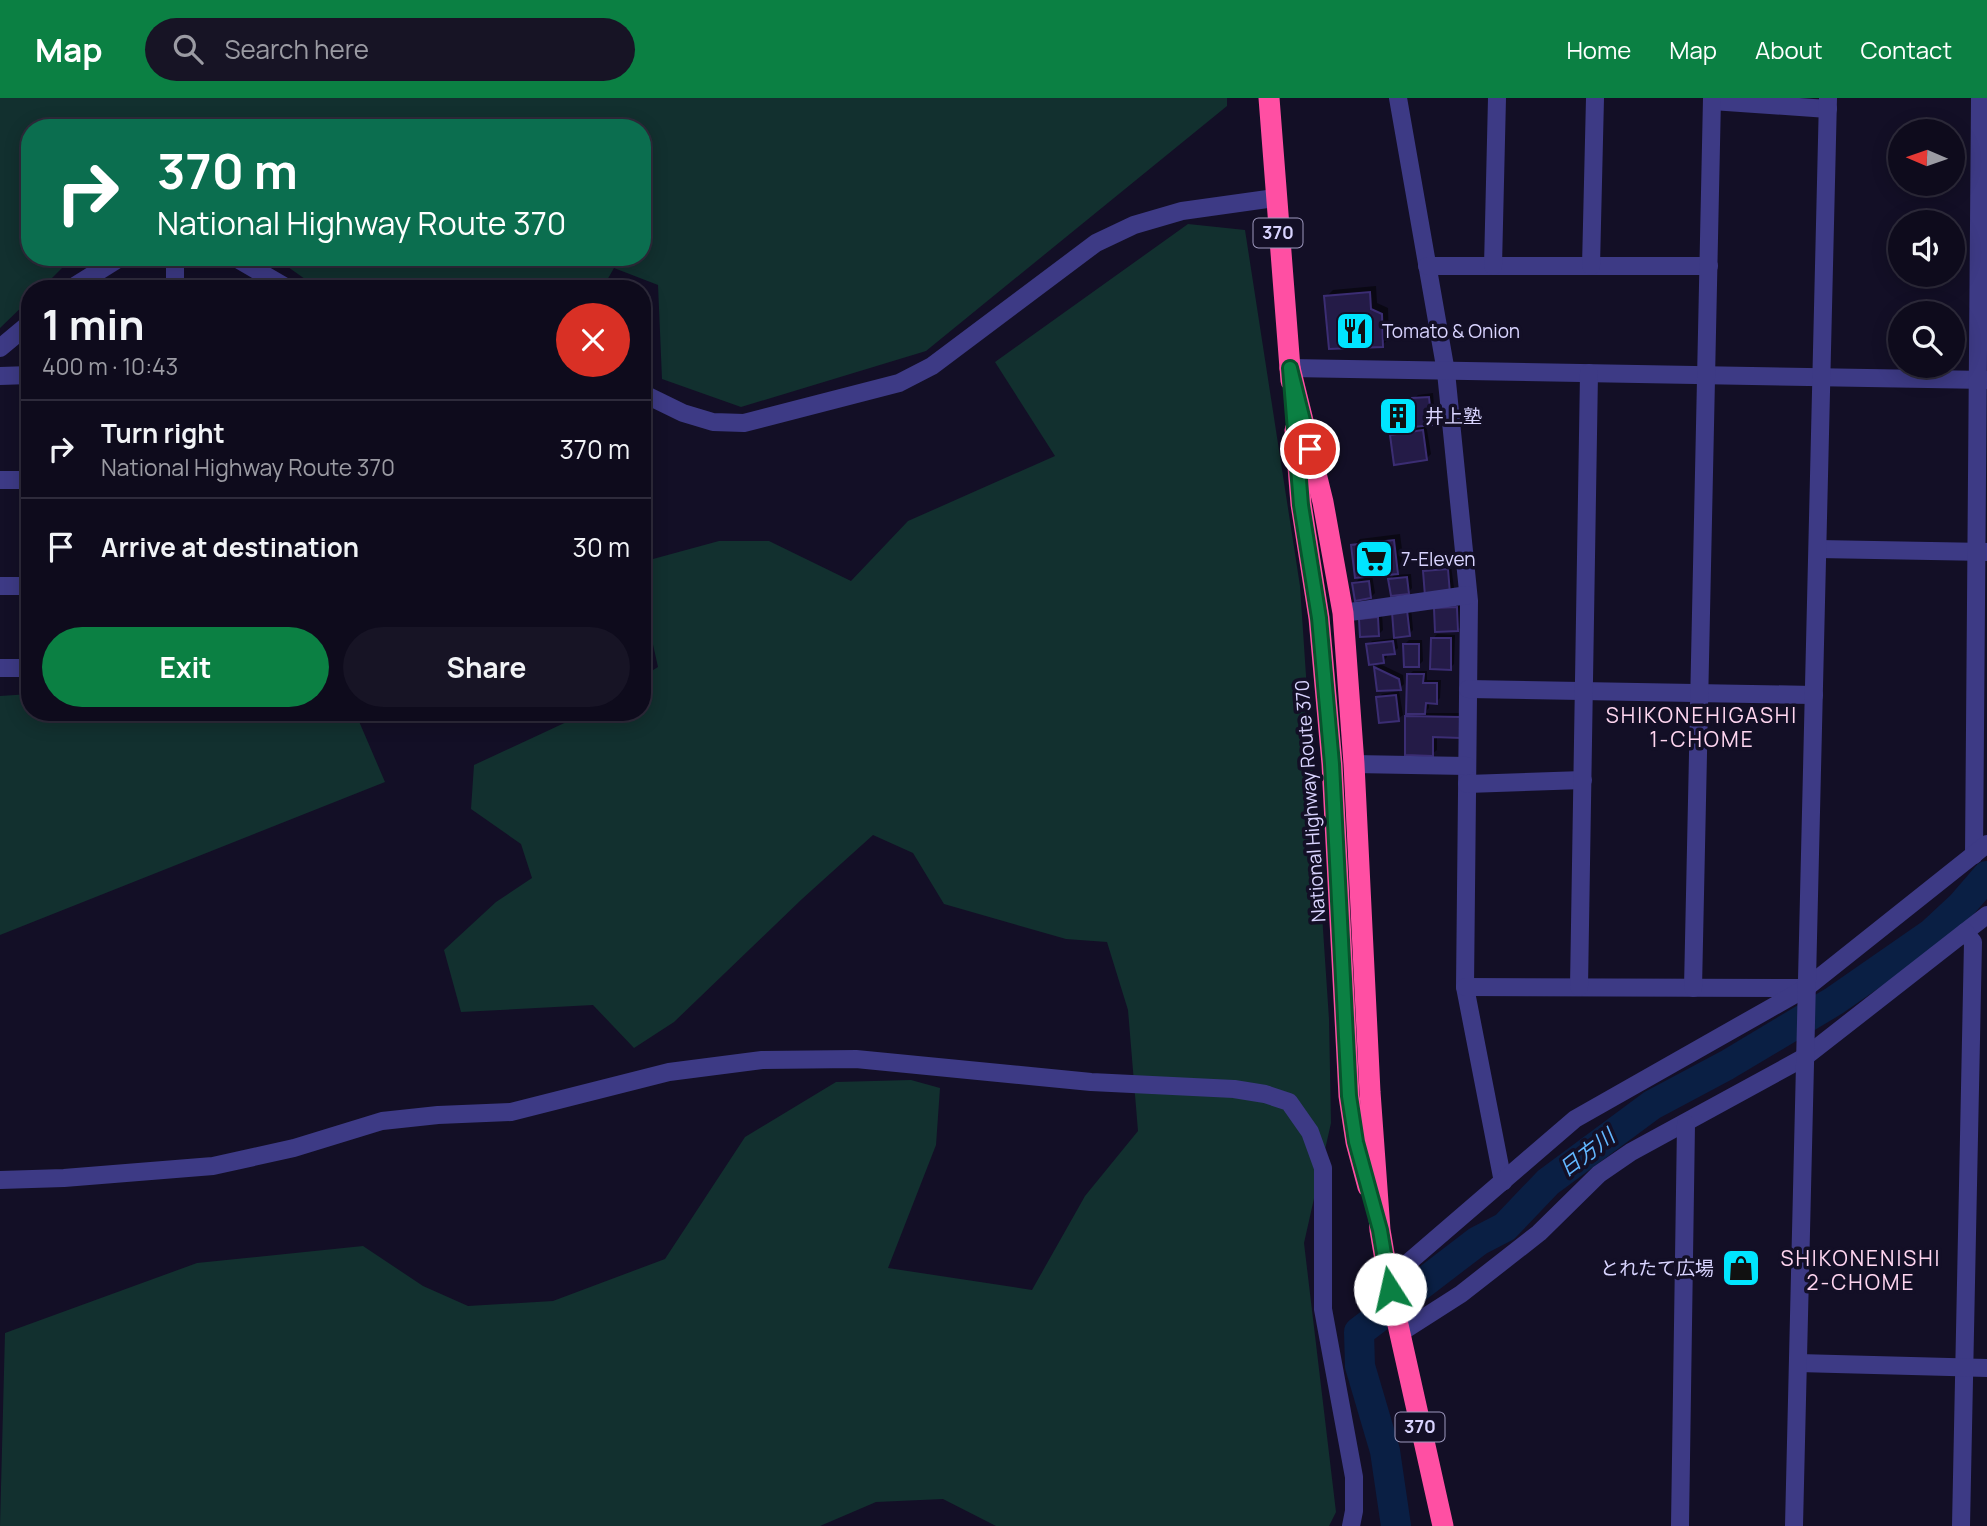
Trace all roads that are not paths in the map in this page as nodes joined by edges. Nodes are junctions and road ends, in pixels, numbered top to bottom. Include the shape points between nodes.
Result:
1 (1269, 98) edge
2 (1398, 98) edge
3 (1497, 98) edge
4 (1595, 98) edge
5 (1980, 98) edge
6 (1712, 100) edge
7 (1828, 104) edge
8 (1275, 198) junction
9 (107, 266) edge
10 (249, 266) edge
11 (1427, 266) junction
12 (1493, 266) junction
13 (1591, 266) junction
14 (1709, 266) junction
15 (85, 280) edge
16 (274, 280) edge
17 (21, 330) edge
18 (0, 348) edge
19 (1290, 368) junction
20 (1446, 372) junction
21 (1589, 373) junction
22 (1706, 374) junction
23 (21, 375) edge
24 (0, 376) edge
25 (1822, 376) junction
26 (1982, 380) edge
27 (651, 397) edge
28 (0, 480) edge
29 (21, 480) edge
30 (1818, 549) junction
31 (1982, 552) edge
32 (0, 586) edge
33 (21, 586) edge
34 (1468, 595) junction
35 (1343, 613) junction
36 (0, 668) edge
37 (21, 668) edge
38 (1468, 689) junction
39 (1584, 691) junction
40 (1699, 693) junction
41 (1814, 695) junction
42 (1354, 764) junction
43 (1467, 775) junction
44 (1583, 780) junction
45 (1981, 849) edge
46 (1987, 915) edge
47 (1965, 932) junction
48 (1465, 987) junction
49 (1579, 987) junction
50 (1692, 988) junction
51 (1806, 996) junction
52 (1979, 1042) edge
53 (1805, 1052) junction
54 (1686, 1124) junction
55 (0, 1180) edge
56 (1503, 1182) junction
57 (1380, 1230) junction
58 (1389, 1285) junction
59 (1399, 1331) junction
60 (1798, 1363) junction
61 (1964, 1368) junction
62 (1987, 1368) edge
63 (1351, 1526) edge
64 (1443, 1526) edge
65 (1680, 1526) edge
66 (1794, 1526) edge
67 (1961, 1526) edge

1 - 8 highway, National Highway Route 370 / 370
2 - 11 street
3 - 12 street
4 - 13 street
5 - 26 street
6 - 7 street
6 - 14 street
7 - 25 street
8 - 19 highway, National Highway Route 370 / 370
8 - 27 street via 1182,211 1134,225 1096,243 932,366 899,383 744,423 713,422
9 - 15 street
10 - 16 street
11 - 12 street
11 - 20 street
12 - 13 street
13 - 14 street
14 - 22 street
17 - 18 street
19 - 20 street
19 - 35 highway, National Highway Route 370 / 370 via 1323,502
19 - 57 highway, National Highway Route 370 / 370 via 1301,505 1319,618 1332,764 1349,1096 1356,1142
20 - 21 street
20 - 34 street
21 - 22 street
21 - 39 street
22 - 25 street
22 - 40 street
23 - 24 street
25 - 26 street
25 - 30 street
26 - 31 street
28 - 29 street
30 - 31 street
30 - 41 street
31 - 45 street
32 - 33 street
34 - 35 street
34 - 38 street
35 - 42 highway, National Highway Route 370 / 370
36 - 37 street
38 - 39 street
38 - 43 street
39 - 40 street
39 - 44 street
40 - 41 street
40 - 50 street
41 - 51 street
42 - 43 street
42 - 57 highway, National Highway Route 370 / 370
43 - 44 street
43 - 48 street
44 - 49 street
45 - 51 street
46 - 47 street
47 - 52 street via 1973,942
47 - 53 street
48 - 49 street
48 - 56 street
49 - 50 street
50 - 51 street
51 - 53 street
51 - 56 street via 1575,1119
52 - 61 street
53 - 54 street
53 - 60 street
54 - 59 street via 1599,1174 1539,1233 1461,1294
54 - 65 street
55 - 63 street via 213,1166 382,1121 511,1112 669,1072 762,1060 856,1059 1265,1094 1289,1102 1310,1132 1323,1168 1323,1309 1354,1477
56 - 58 street
57 - 58 highway, National Highway Route 370 / 370
58 - 59 highway, National Highway Route 370 / 370
59 - 64 highway, National Highway Route 370 / 370
60 - 61 street
60 - 66 street
61 - 62 street
61 - 67 street

